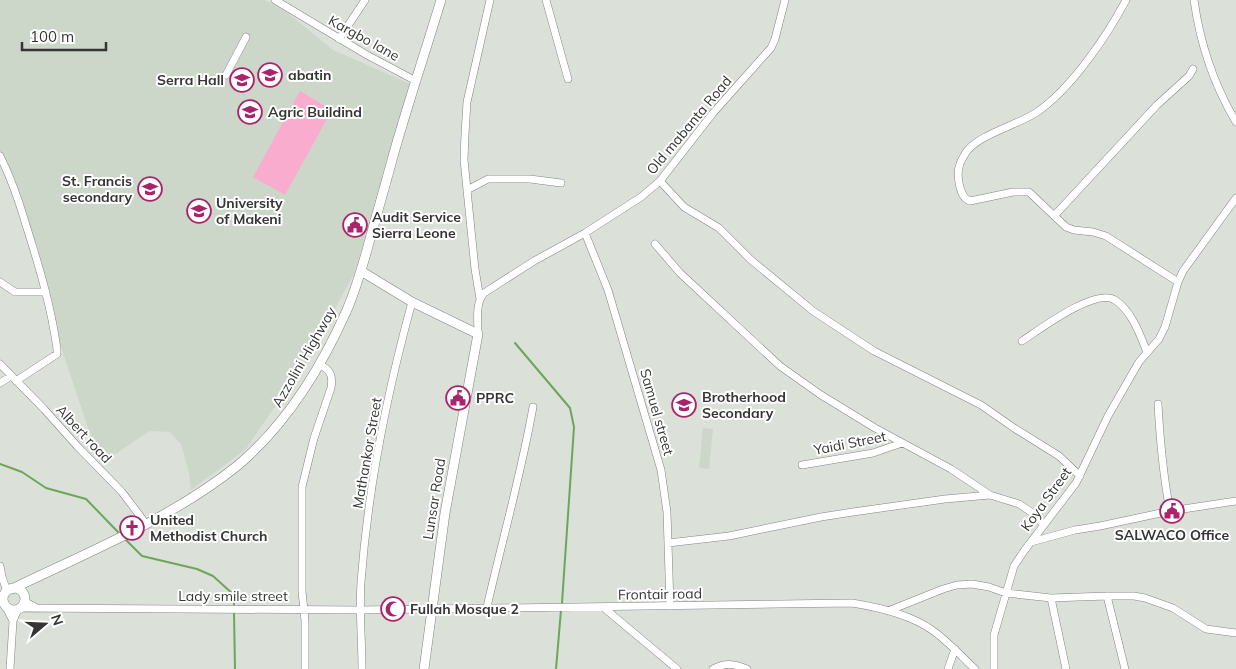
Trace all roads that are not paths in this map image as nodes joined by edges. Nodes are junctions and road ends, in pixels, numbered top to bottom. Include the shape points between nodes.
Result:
1 (275, 0) edge
2 (365, 0) edge
3 (441, 0) edge
4 (490, 0) edge
5 (546, 0) edge
6 (784, 0) edge
7 (1126, 0) edge
8 (1194, 0) edge
9 (246, 37) dead end
10 (339, 39) junction
11 (1193, 69) dead end
12 (226, 75) dead end
13 (568, 79) dead end
14 (416, 81) junction
15 (1236, 122) edge
16 (0, 156) edge
17 (660, 180) junction
18 (561, 182) dead end
19 (467, 190) junction
20 (1236, 198) edge
21 (1054, 216) junction
22 (584, 232) junction
23 (655, 244) dead end
24 (361, 272) junction
25 (0, 282) edge
26 (1178, 282) junction
27 (46, 292) junction
28 (480, 298) junction
29 (412, 302) junction
30 (478, 334) junction
31 (1022, 341) dead end
32 (1147, 352) junction
33 (0, 364) edge
34 (319, 364) junction
35 (14, 378) junction
36 (0, 383) edge
37 (1158, 404) dead end
38 (533, 407) dead end
39 (902, 443) junction
40 (802, 465) dead end
41 (1080, 476) junction
42 (990, 495) junction
43 (1236, 501) edge
44 (1170, 511) junction
45 (146, 524) junction
46 (1043, 524) junction
47 (1031, 542) junction
48 (668, 543) junction
49 (0, 566) edge
50 (30, 580) junction
51 (1006, 593) junction
52 (1107, 596) junction
53 (5, 597) edge
54 (1051, 598) junction
55 (22, 603) junction
56 (670, 606) junction
57 (487, 607) junction
58 (603, 607) junction
59 (431, 608) junction
60 (304, 609) junction
61 (360, 610) junction
62 (888, 611) junction
63 (12, 621) junction
64 (1236, 633) edge
65 (955, 650) junction
66 (10, 669) edge
67 (305, 669) edge
68 (362, 669) edge
69 (424, 669) edge
70 (677, 669) edge
71 (713, 669) edge
72 (747, 669) edge
73 (948, 669) edge
74 (975, 669) edge
75 (994, 669) edge
76 (1066, 669) edge
77 (1125, 669) edge

1 - 10 street, Kargbo lane
2 - 10 street
3 - 14 main road, Azzolini Highway
4 - 19 street via 467,102 464,160
5 - 13 street
6 - 17 street, Old mabanta Road via 775,39 765,57 713,113
7 - 21 street via 1116,20 1089,57 1050,102 980,140 960,163 959,180 966,200 1026,191
8 - 15 street via 1206,55 1225,104
9 - 12 street
10 - 14 street, Kargbo lane
11 - 21 street
14 - 24 main road, Azzolini Highway
16 - 27 street via 10,175
17 - 22 street, Old mabanta Road via 628,206
17 - 41 street via 684,207 719,228 751,260 814,311 874,351 981,405 1058,456
18 - 19 street via 488,179
19 - 28 street
20 - 26 street, Koya Street
21 - 26 street via 1066,227 1106,236
22 - 28 street, Old mabanta Road via 500,282
22 - 48 street, Samuel street via 608,290 661,470
23 - 39 street via 680,272 780,366 821,395
24 - 29 main road
24 - 34 main road, Azzolini Highway via 347,311
25 - 27 street via 15,292
26 - 32 street, Koya Street via 1160,339
27 - 35 street via 57,354
28 - 30 street
29 - 30 main road
29 - 61 street, Mathankor Street via 375,476
30 - 59 main road, Lunsar Road via 452,468
31 - 32 street via 1070,310 1094,299 1108,297 1116,300 1135,322
32 - 41 street, Koya Street via 1108,416
33 - 35 street, Albert road
34 - 45 main road, Azzolini Highway via 292,410 253,452 207,488
34 - 60 street via 331,372 333,378 302,487
35 - 36 street
35 - 45 street, Albert road via 122,492
37 - 44 street via 1162,470
38 - 57 street
39 - 40 street, Yaidi Street via 873,453
39 - 42 street via 951,469
41 - 46 street, Koya Street
42 - 46 street via 1019,504
42 - 48 street via 821,516 729,536
43 - 44 street
44 - 47 street
45 - 50 main road, Azzolini Highway
46 - 47 street, Koya Street
47 - 51 street, Koya Street via 1014,566
48 - 56 street, Samuel street
49 - 53 street
50 - 53 main road, Azzolini Highway
50 - 55 main road
51 - 54 street
51 - 62 street via 972,584 957,585
51 - 75 street, Koya Street via 994,635
52 - 54 street
52 - 64 street via 1154,600 1206,628
52 - 77 street
53 - 55 main road via 10,609
53 - 55 main road via 21,591
53 - 63 street
54 - 76 street
55 - 60 street, Lady smile street via 36,608
55 - 63 street
56 - 58 street, Frontair road
56 - 62 street, Frontair road via 852,603
57 - 58 street, Frontair road
57 - 59 street, Frontair road
58 - 70 street
59 - 61 street, Lady smile street
59 - 69 main road, Lunsar Road
60 - 61 street, Lady smile street
60 - 67 street
61 - 68 street
62 - 65 street, Frontair road via 930,628
63 - 66 street
65 - 73 street
65 - 74 street, Frontair road
71 - 72 street via 724,664

